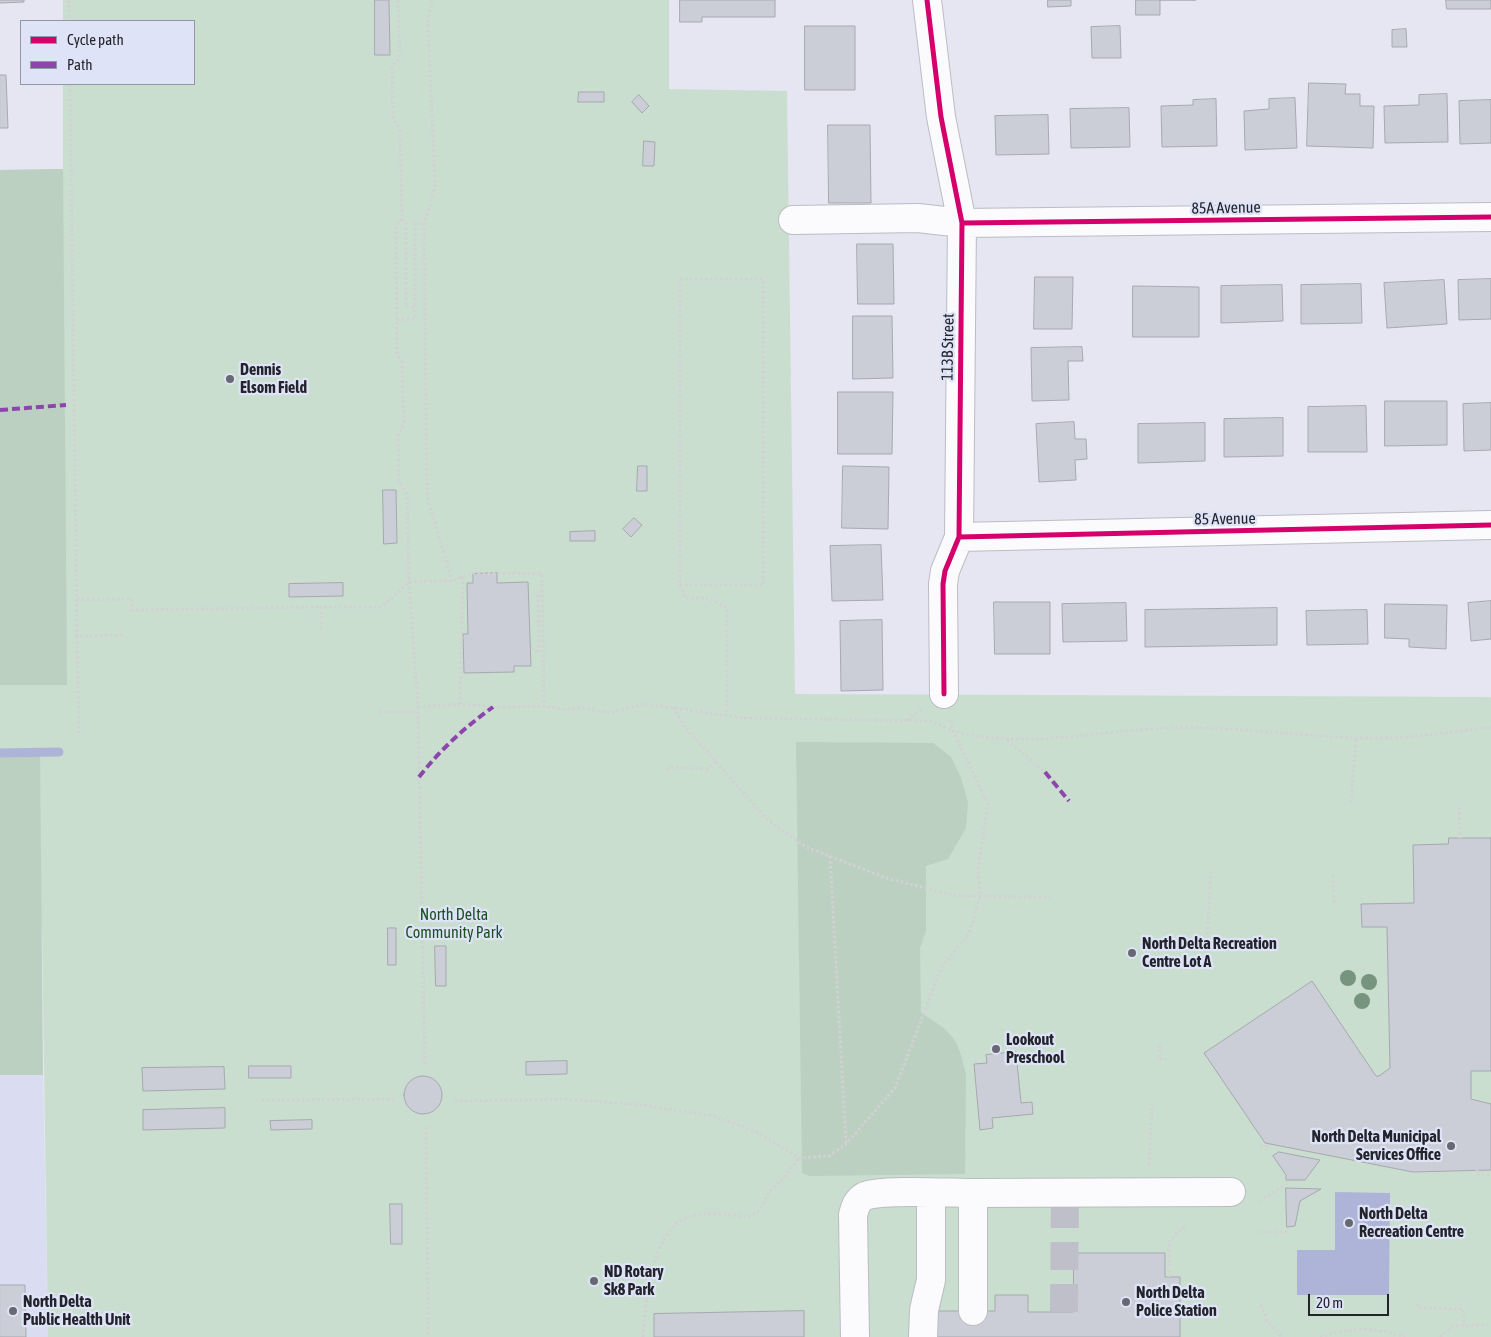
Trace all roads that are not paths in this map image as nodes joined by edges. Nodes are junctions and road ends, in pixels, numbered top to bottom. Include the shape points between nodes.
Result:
1 (927, 0) edge
2 (1491, 217) edge
3 (793, 220) dead end
4 (962, 223) junction
5 (1491, 525) edge
6 (959, 537) junction
7 (940, 704) road end
8 (1231, 1192) dead end
9 (931, 1193) junction
10 (973, 1193) junction
11 (973, 1311) dead end
12 (855, 1337) edge
13 (923, 1337) edge

1 - 4 street, 113B Street via 941,117
2 - 4 street, 85A Avenue
3 - 4 street, 85A Avenue via 918,218
4 - 6 street, 113B Street
5 - 6 street, 85 Avenue
6 - 7 street, 113B Street via 943,584
8 - 10 street
9 - 10 street
9 - 12 street via 866,1196 855,1206
9 - 13 street via 932,1280 924,1310
10 - 11 street

